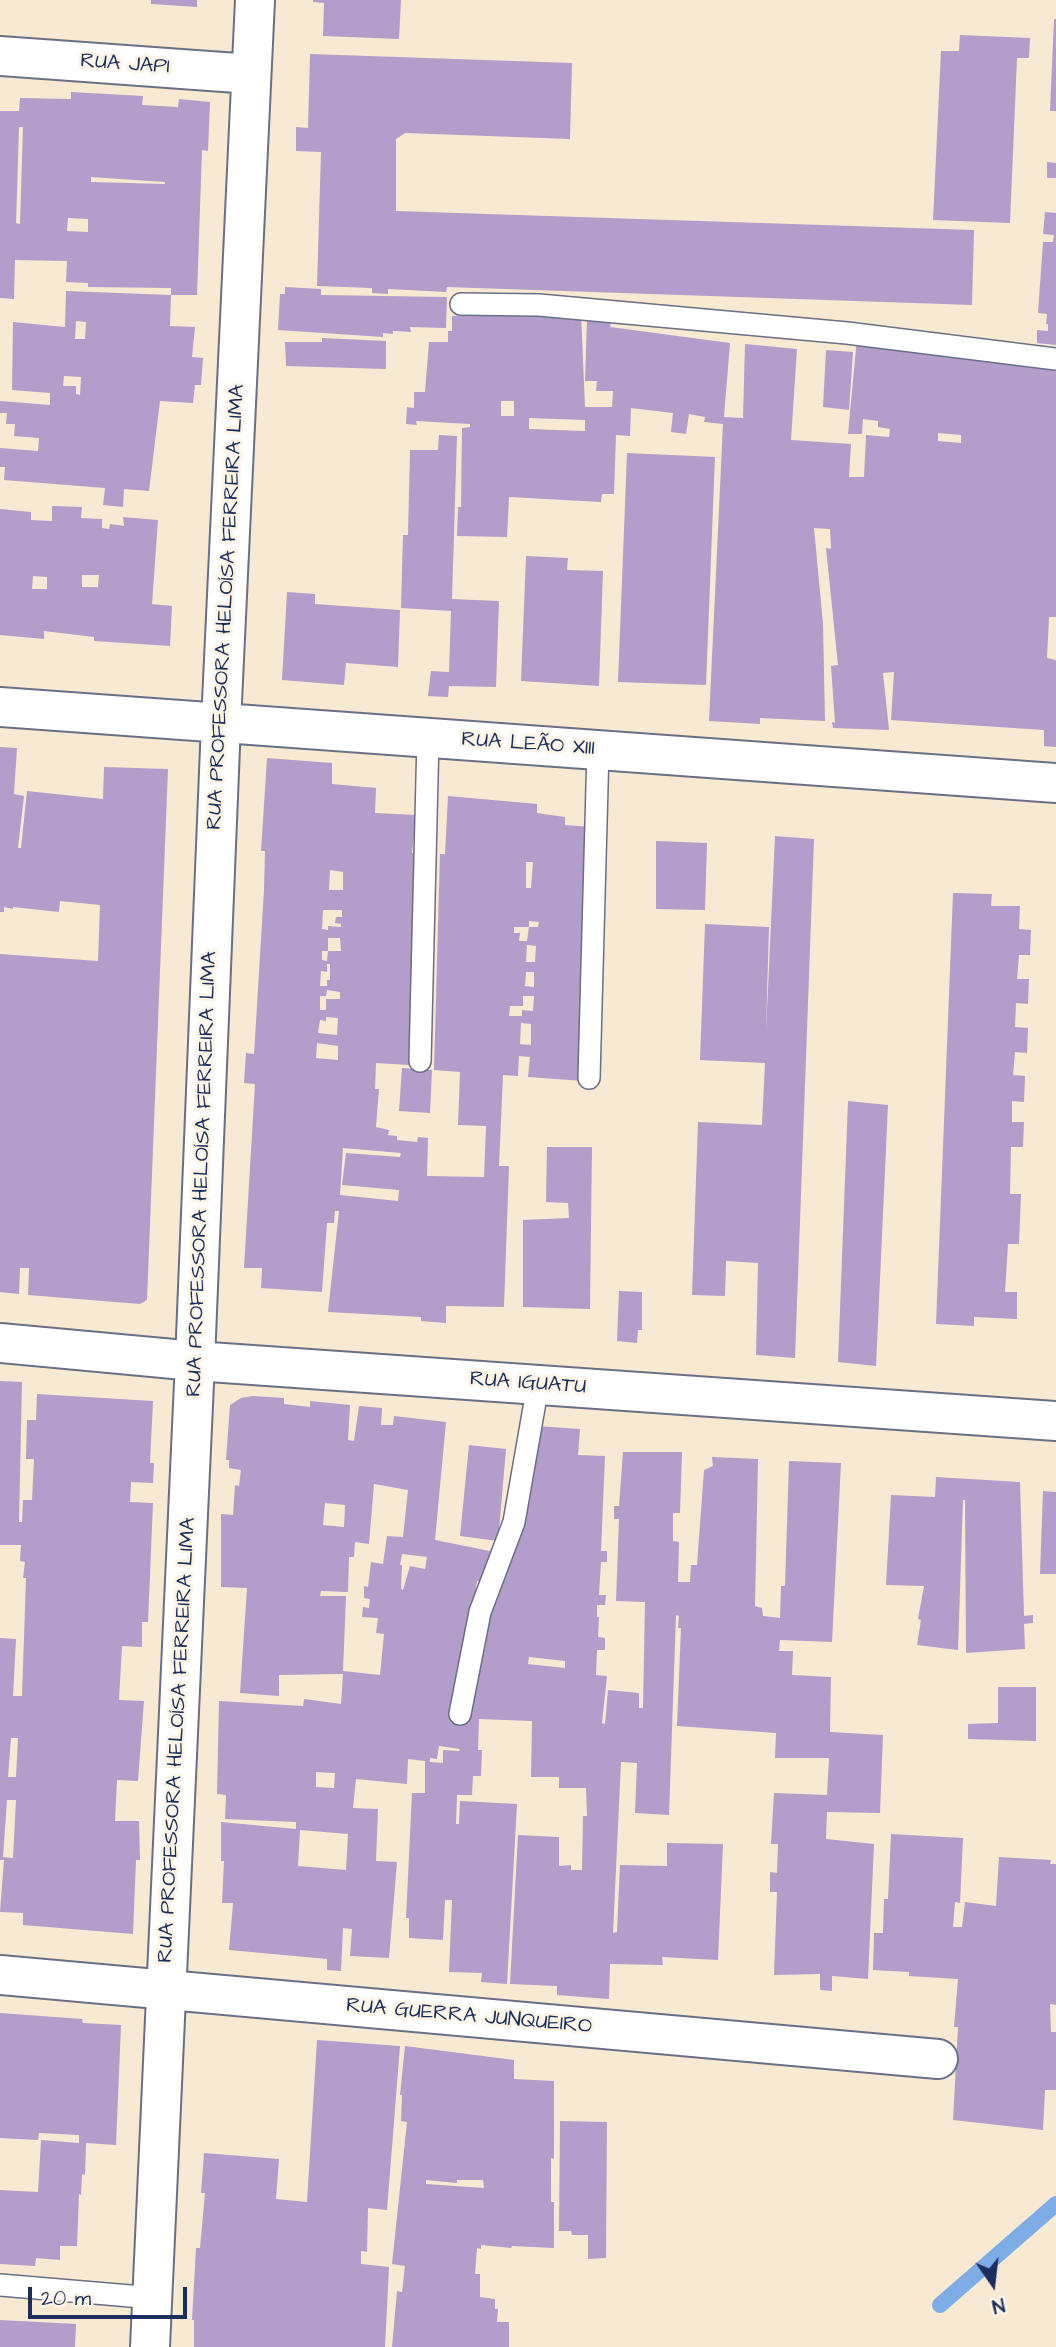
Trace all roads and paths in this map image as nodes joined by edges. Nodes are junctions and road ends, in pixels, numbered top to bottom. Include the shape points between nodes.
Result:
1 (255, 0) edge
2 (0, 56) edge
3 (251, 74) junction
4 (461, 304) dead end
5 (1056, 359) edge
6 (0, 707) edge
7 (221, 723) junction
8 (428, 738) junction
9 (598, 750) junction
10 (1056, 783) edge
11 (420, 1060) dead end
12 (589, 1078) dead end
13 (0, 1343) edge
14 (195, 1361) junction
15 (538, 1385) junction
16 (1056, 1421) edge
17 (460, 1714) dead end
18 (0, 1975) edge
19 (166, 1990) junction
20 (938, 2059) dead end
21 (0, 2285) edge
22 (154, 2298) junction
23 (150, 2347) edge

1 - 3 street, RUA PROFESSORA HELOÍSA FERREIRA LIMA
2 - 3 street, RUA JAPI
3 - 7 street, RUA PROFESSORA HELOÍSA FERREIRA LIMA
4 - 5 lane via 538,305 847,333
6 - 7 street, RUA LEÃO XIII
7 - 8 street, RUA LEÃO XIII
7 - 14 street, RUA PROFESSORA HELOÍSA FERREIRA LIMA
8 - 9 street, RUA LEÃO XIII
8 - 11 lane
9 - 10 street, RUA LEÃO XIII
9 - 12 lane
13 - 14 street, RUA IGUATU
14 - 15 street, RUA IGUATU
14 - 19 street, RUA PROFESSORA HELOÍSA FERREIRA LIMA
15 - 16 street, RUA IGUATU
15 - 17 lane via 514,1522 480,1612
18 - 19 street, RUA GUERRA JUNQUEIRO
19 - 20 street, RUA GUERRA JUNQUEIRO
19 - 22 street, RUA PROFESSORA HELOÍSA FERREIRA LIMA
21 - 22 lane
22 - 23 street, RUA PROFESSORA HELOÍSA FERREIRA LIMA

